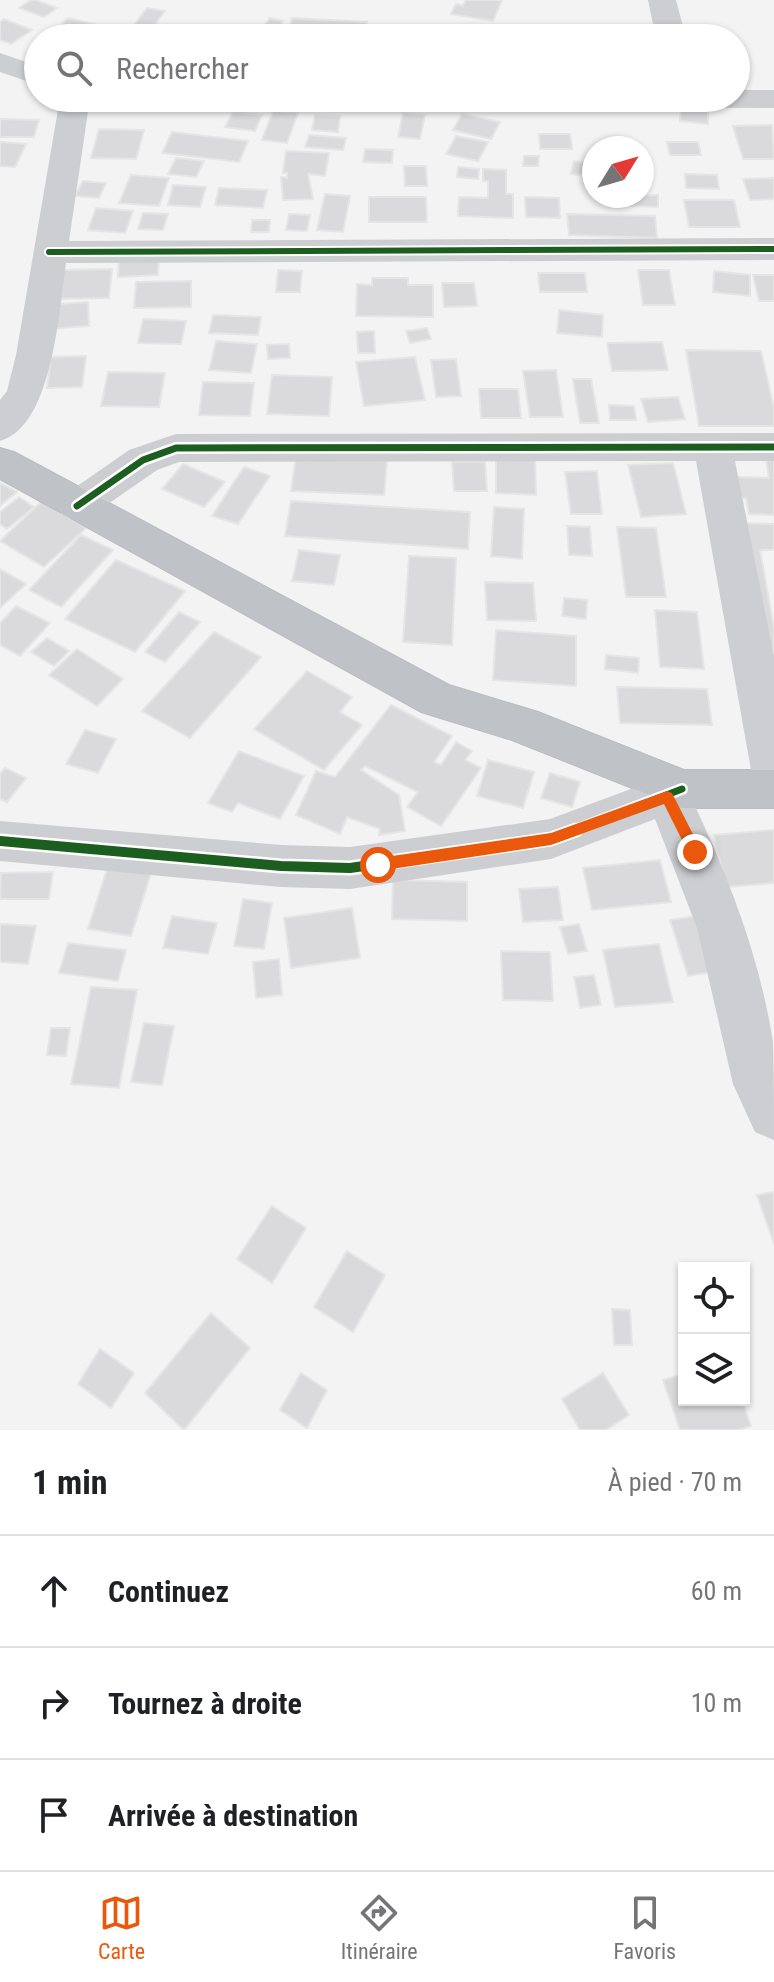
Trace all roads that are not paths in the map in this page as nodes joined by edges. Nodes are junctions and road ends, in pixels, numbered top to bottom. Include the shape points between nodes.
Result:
1 (662, 0) edge
2 (668, 24) edge
3 (0, 62) edge
4 (24, 71) edge
5 (750, 99) edge
6 (774, 99) edge
7 (73, 112) edge
8 (774, 249) edge
9 (49, 252) junction
10 (0, 428) edge
11 (774, 447) edge
12 (713, 448) junction
13 (0, 462) edge
14 (77, 506) junction
15 (774, 770) edge
16 (774, 789) edge
17 (674, 793) junction
18 (0, 841) edge
19 (774, 1114) edge

1 - 2 street
3 - 4 street
5 - 6 street
7 - 9 street
8 - 9 street
9 - 10 street via 25,393
11 - 12 street
12 - 14 street via 176,448 143,460
12 - 15 street
13 - 14 highway
14 - 17 highway via 436,699 522,725
16 - 17 highway
17 - 18 street via 551,839 350,868
17 - 19 street via 734,972 757,1076

